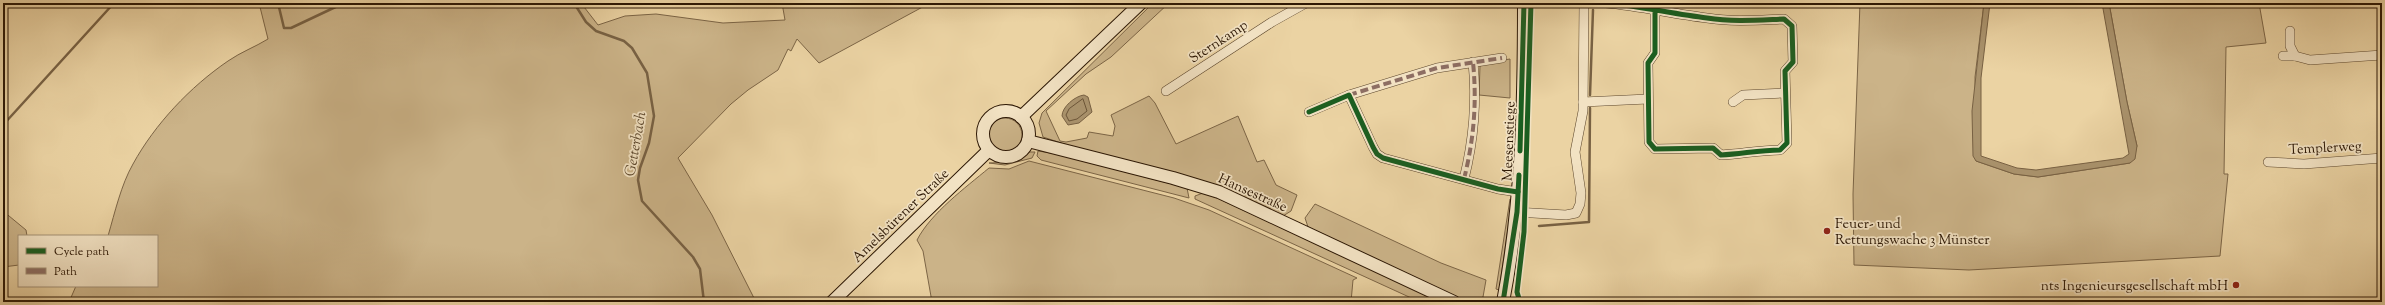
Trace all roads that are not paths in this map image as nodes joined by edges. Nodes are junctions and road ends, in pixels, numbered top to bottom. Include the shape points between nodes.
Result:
1 (1141, 3) edge
2 (1306, 3) edge
3 (1524, 3) edge
4 (1584, 3) edge
5 (1606, 3) edge
6 (1655, 8) junction
7 (2290, 31) dead end
8 (2382, 55) edge
9 (2283, 56) dead end
10 (2295, 56) junction
11 (1502, 58) dead end
12 (1473, 62) junction
13 (1166, 91) dead end
14 (1785, 93) junction
15 (1349, 95) junction
16 (1648, 99) junction
17 (1583, 102) junction
18 (1733, 102) dead end
19 (1309, 112) dead end
20 (1021, 117) junction
21 (1028, 141) junction
22 (989, 150) junction
23 (2382, 158) edge
24 (2268, 162) dead end
25 (1464, 179) junction
26 (1518, 192) junction
27 (1517, 212) junction
28 (832, 302) edge
29 (1454, 302) edge
30 (1503, 302) edge

1 - 20 main road
2 - 13 street, Sternkamp via 1272,22
3 - 26 main road, Meesenstiege
4 - 17 street
5 - 6 street
6 - 14 street via 1735,21 1784,19 1792,26 1793,54 1793,62 1785,71
6 - 16 street via 1656,53 1648,63
7 - 10 street via 2290,46
8 - 10 street via 2310,60
9 - 10 street
11 - 12 street
12 - 15 street via 1414,74
12 - 25 street via 1476,90 1475,121
14 - 16 street via 1787,143 1780,150 1751,151 1747,154 1721,155 1713,148 1655,149 1649,142
14 - 18 street via 1743,95
15 - 19 street
15 - 25 street via 1377,154 1390,160
16 - 17 street
17 - 27 street via 1575,152 1581,193 1576,213 1566,215
20 - 21 main road via 1028,128
20 - 22 main road via 1004,112 989,119 983,135
21 - 22 main road via 1024,148 1011,156 1003,157
21 - 29 main road, Hansestraße via 1219,192
22 - 28 main road, Amelsbürener Straße
23 - 24 street, Templerweg via 2304,164
25 - 26 street
26 - 27 main road, Meesenstiege
27 - 30 main road, Meesenstiege

